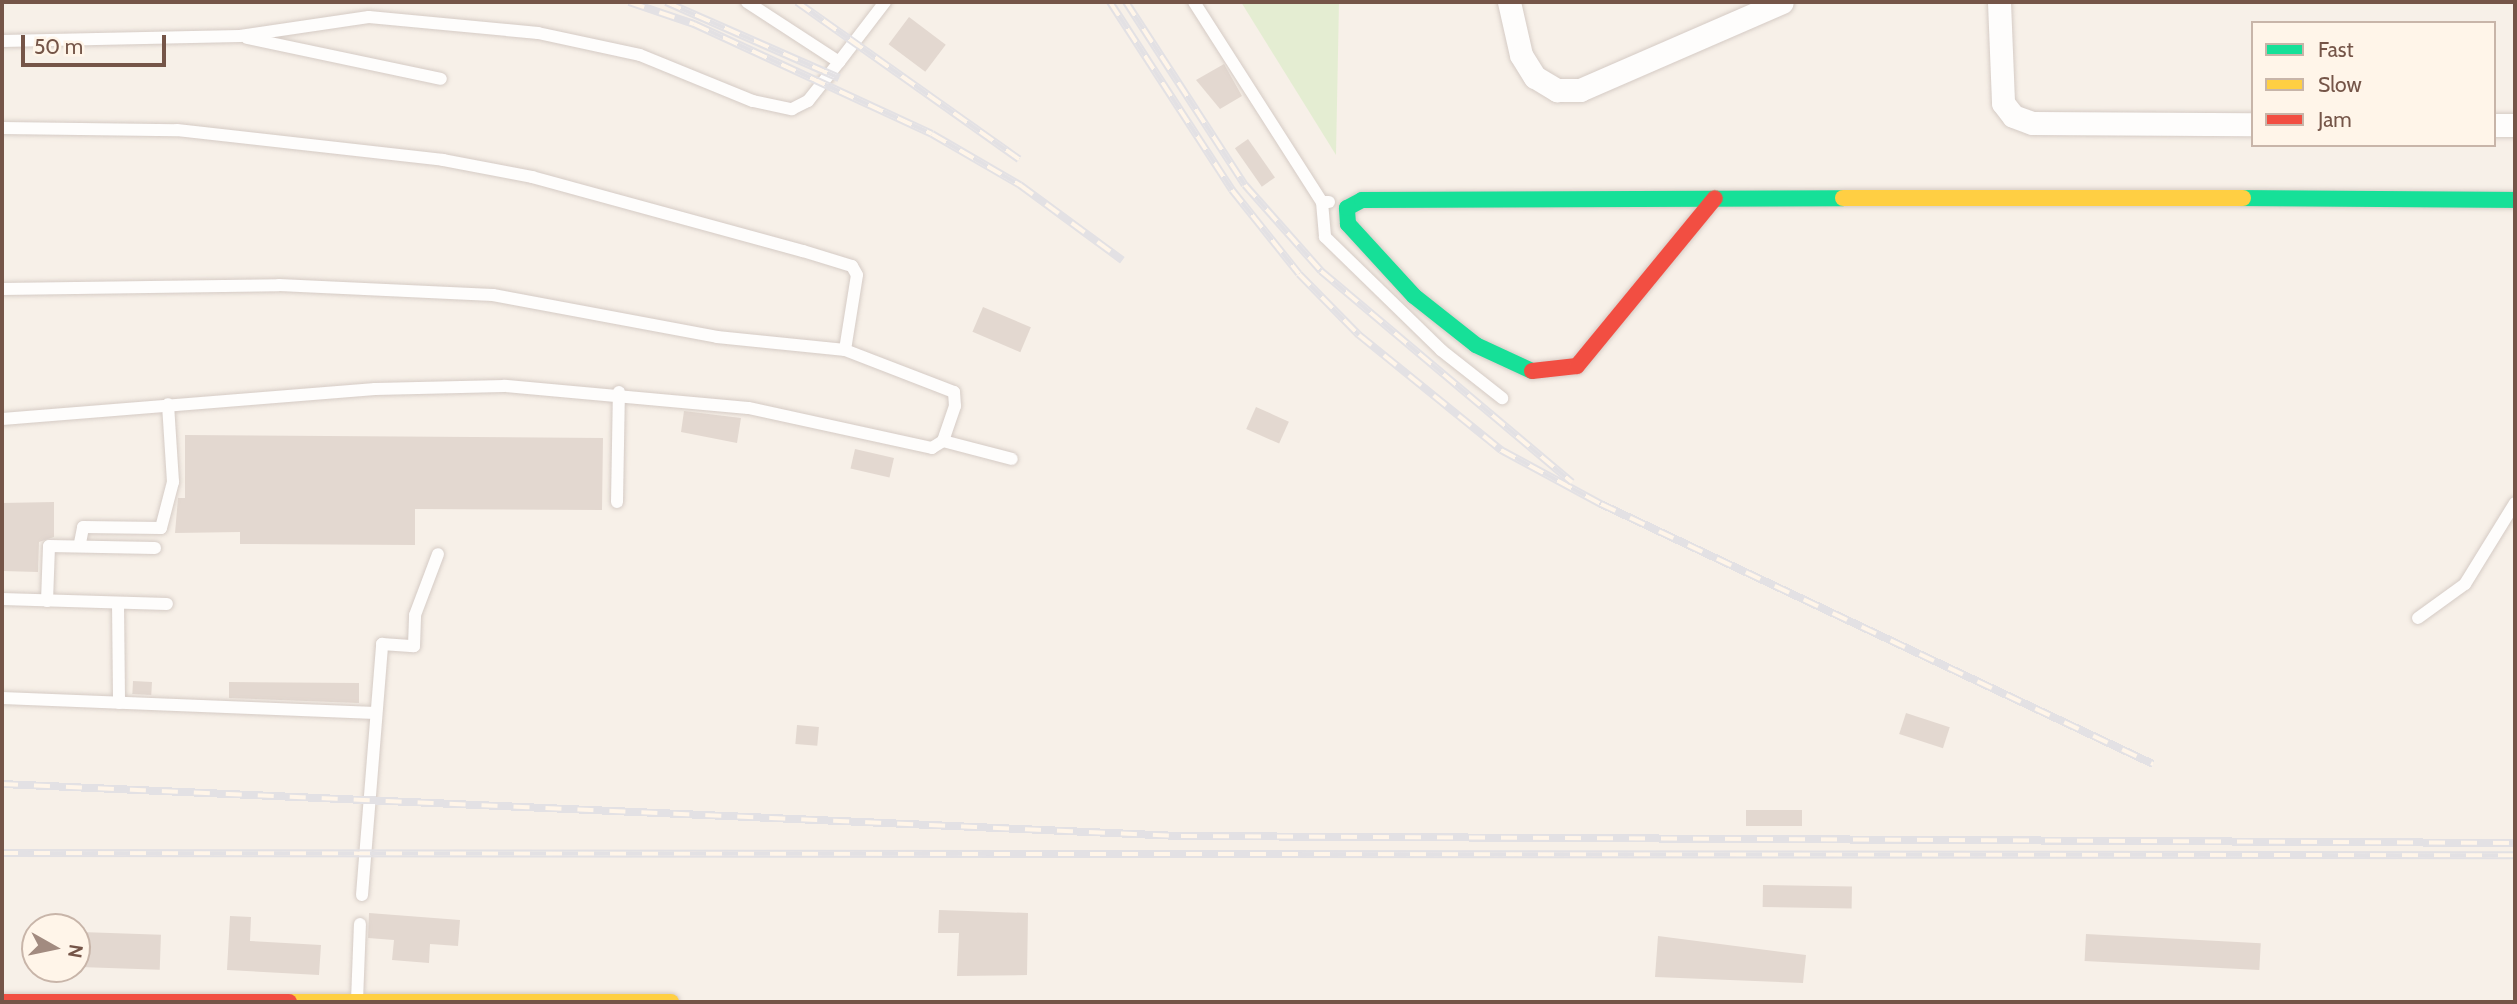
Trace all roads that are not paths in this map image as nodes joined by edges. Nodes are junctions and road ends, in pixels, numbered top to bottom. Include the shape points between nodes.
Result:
1 (747, 2) edge
2 (885, 2) edge
3 (1194, 2) edge
4 (1509, 2) edge
5 (1782, 2) edge
6 (1999, 2) edge
7 (240, 36) junction
8 (2, 40) edge
9 (839, 62) junction
10 (442, 79) dead end
11 (2251, 124) edge
12 (2496, 124) edge
13 (2515, 125) edge
14 (2, 128) edge
15 (1715, 198) junction
16 (2515, 200) edge
17 (1322, 202) junction
18 (1347, 208) junction
19 (2, 289) edge
20 (845, 350) junction
21 (619, 392) junction
22 (1502, 398) dead end
23 (168, 404) junction
24 (2, 419) edge
25 (943, 441) junction
26 (1012, 459) dead end
27 (617, 502) dead end
28 (2515, 503) edge
29 (80, 543) junction
30 (155, 548) dead end
31 (438, 554) dead end
32 (2, 599) edge
33 (47, 601) junction
34 (118, 603) junction
35 (167, 604) dead end
36 (2418, 618) dead end
37 (2, 698) edge
38 (119, 703) junction
39 (376, 713) junction
40 (362, 895) dead end
41 (360, 924) dead end
42 (357, 1001) edge
43 (2, 1002) edge
44 (406, 1002) edge
45 (671, 1002) edge

1 - 9 lane
2 - 9 lane
3 - 17 lane
4 - 5 street via 1521,55 1535,77 1557,90 1580,90
6 - 11 street via 2003,103 2013,116 2032,123
7 - 8 lane
7 - 9 lane via 369,17 538,33 640,55 753,101 792,109 808,101
7 - 10 lane
12 - 13 street
14 - 20 lane via 177,130 287,140 532,177 852,266 860,286
15 - 16 street
15 - 18 street via 1362,200
15 - 18 street via 1577,366 1531,371 1476,345 1414,296 1348,223
17 - 18 lane
17 - 22 lane via 1325,237 1441,350
19 - 20 lane via 279,285 494,295 717,337
20 - 25 lane via 954,392
21 - 23 lane via 414,388
21 - 25 lane via 748,408 932,447
21 - 27 lane
23 - 24 lane
23 - 29 lane via 173,482 161,528 83,527
25 - 26 lane
28 - 36 lane via 2465,584
29 - 30 lane
29 - 33 lane via 49,547 43,569
31 - 39 lane via 415,615 414,646 382,645
32 - 33 lane
33 - 34 lane
34 - 35 lane
34 - 38 lane
37 - 38 lane
38 - 39 lane
39 - 40 lane
41 - 42 lane
42 - 43 street
42 - 44 street
44 - 45 street

